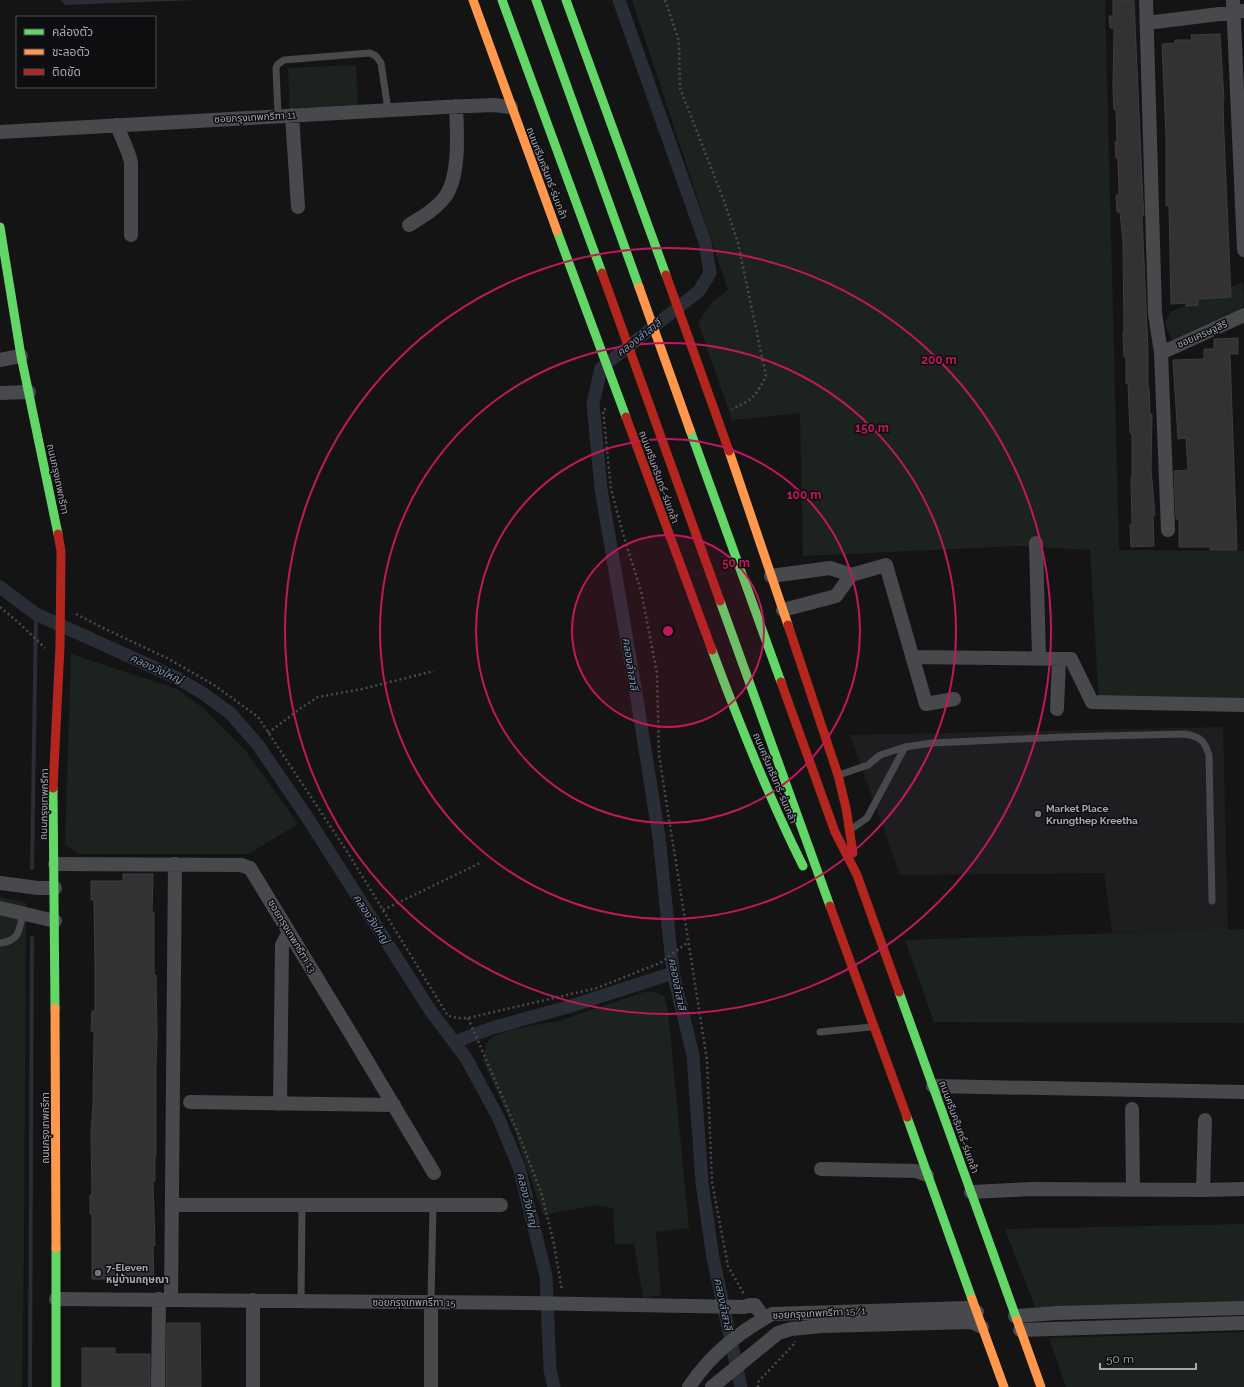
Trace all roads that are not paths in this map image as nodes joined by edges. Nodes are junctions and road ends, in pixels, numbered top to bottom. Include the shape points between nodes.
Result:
1 (473, 0) edge
2 (502, 0) edge
3 (536, 0) edge
4 (566, 0) edge
5 (1146, 0) edge
6 (1237, 7) edge
7 (1147, 23) junction
8 (456, 106) junction
9 (510, 107) junction
10 (388, 110) junction
11 (285, 116) junction
12 (117, 125) junction
13 (0, 132) edge
14 (298, 207) dead end
15 (409, 225) dead end
16 (0, 227) edge
17 (130, 235) dead end
18 (1244, 250) edge
19 (1244, 315) edge
20 (1161, 353) junction
21 (21, 356) junction
22 (0, 360) edge
23 (29, 392) junction
24 (0, 393) edge
25 (1168, 530) dead end
26 (1036, 543) dead end
27 (851, 575) junction
28 (771, 576) junction
29 (783, 610) junction
30 (912, 656) junction
31 (1039, 658) junction
32 (1059, 659) junction
33 (954, 700) dead end
34 (1244, 705) edge
35 (1057, 709) dead end
36 (905, 747) junction
37 (838, 775) junction
38 (850, 831) junction
39 (55, 864) junction
40 (175, 864) junction
41 (857, 875) junction
42 (0, 884) edge
43 (55, 888) junction
44 (1212, 901) dead end
45 (0, 908) edge
46 (23, 913) junction
47 (55, 921) junction
48 (289, 932) junction
49 (0, 943) edge
50 (846, 952) junction
51 (873, 1026) junction
52 (820, 1032) dead end
53 (933, 1086) junction
54 (1244, 1092) edge
55 (190, 1102) dead end
56 (280, 1104) junction
57 (394, 1105) junction
58 (1132, 1109) dead end
59 (1205, 1120) dead end
60 (821, 1169) dead end
61 (434, 1174) dead end
62 (927, 1176) junction
63 (1244, 1189) edge
64 (1133, 1190) junction
65 (1203, 1190) junction
66 (971, 1192) junction
67 (172, 1205) junction
68 (302, 1205) junction
69 (433, 1205) junction
70 (501, 1205) dead end
71 (56, 1299) junction
72 (165, 1300) junction
73 (253, 1300) junction
74 (301, 1301) junction
75 (431, 1302) junction
76 (1244, 1308) edge
77 (977, 1312) junction
78 (1015, 1316) junction
79 (764, 1318) junction
80 (1244, 1322) edge
81 (982, 1327) junction
82 (1020, 1330) junction
83 (56, 1387) edge
84 (158, 1387) edge
85 (253, 1387) edge
86 (431, 1387) edge
87 (690, 1387) edge
88 (712, 1387) edge
89 (1004, 1387) edge
90 (1041, 1387) edge

1 - 9 main road, ถนนศรีนครินทร์-ร่มเกล้า
2 - 50 main road, ถนนศรีนครินทร์-ร่มเกล้า
3 - 41 main road, ถนนศรีนครินทร์-ร่มเกล้า via 835,832
4 - 28 main road, ถนนศรีนครินทร์-ร่มเกล้า via 717,415
5 - 7 street
6 - 7 street
6 - 18 street
7 - 20 street via 1155,313
8 - 9 street, ซอยกรุงเทพกรีฑา 11
8 - 10 street, ซอยกรุงเทพกรีฑา 11
8 - 15 street via 456,161 447,194 428,213
9 - 50 main road, ถนนศรีนครินทร์-ร่มเกล้า via 733,708 781,822
10 - 11 street, ซอยกรุงเทพกรีฑา 11
10 - 11 lane via 380,63 376,56 370,53 284,60 278,64 276,68
11 - 12 street, ซอยกรุงเทพกรีฑา 11
11 - 14 street
12 - 13 street, ซอยกรุงเทพกรีฑา 11
12 - 17 street via 131,163
16 - 21 main road, ถนนกรุงเทพกรีฑา
19 - 20 street, ซอยเศรษฐสิริ
20 - 25 street
21 - 22 street
21 - 23 main road, ถนนกรุงเทพกรีฑา
23 - 24 street
23 - 39 main road, ถนนกรุงเทพกรีฑา via 60,544 61,562 53,798
26 - 31 street
27 - 28 street via 830,568
27 - 29 street via 836,596
27 - 30 street via 886,565
28 - 29 main road, ถนนศรีนครินทร์-ร่มเกล้า
29 - 37 main road, ถนนศรีนครินทร์-ร่มเกล้า
30 - 31 street
30 - 33 street via 926,704
31 - 32 street
32 - 34 street via 1071,659 1092,702
32 - 35 street
36 - 37 lane via 880,755 868,765
36 - 38 lane via 867,818
36 - 44 lane via 932,743 1063,737 1185,734 1198,737 1205,744 1208,755
37 - 38 main road, ถนนศรีนครินทร์-ร่มเกล้า
38 - 41 main road, ถนนศรีนครินทร์-ร่มเกล้า
39 - 40 street, ซอยกรุงเทพกรีฑา 13
39 - 43 main road, ถนนกรุงเทพกรีฑา
40 - 48 street, ซอยกรุงเทพกรีฑา 13 via 241,865 250,868
40 - 67 street
41 - 53 main road, ถนนศรีนครินทร์-ร่มเกล้า
42 - 43 street
43 - 47 main road, ถนนกรุงเทพกรีฑา
45 - 46 street
46 - 47 street
46 - 49 lane via 17,936 8,942
47 - 71 main road, ถนนกรุงเทพกรีฑา
48 - 56 street via 282,945
48 - 57 street, ซอยกรุงเทพกรีฑา 13
50 - 51 main road, ถนนศรีนครินทร์-ร่มเกล้า
51 - 52 lane
51 - 62 main road, ถนนศรีนครินทร์-ร่มเกล้า
53 - 54 street
53 - 66 main road, ถนนศรีนครินทร์-ร่มเกล้า
55 - 56 street
56 - 57 street
57 - 61 street, ซอยกรุงเทพกรีฑา 13
58 - 64 street
59 - 65 street
60 - 62 street via 916,1171
62 - 77 main road, ถนนศรีนครินทร์-ร่มเกล้า
63 - 65 street
64 - 65 street
64 - 66 street via 1032,1189
66 - 78 main road, ถนนศรีนครินทร์-ร่มเกล้า
67 - 68 street
67 - 72 street
68 - 69 street
68 - 74 lane
69 - 70 street
69 - 75 lane
71 - 72 street, ซอยกรุงเทพกรีฑา 15
71 - 83 main road, ถนนกรุงเทพกรีฑา
72 - 73 street, ซอยกรุงเทพกรีฑา 15
72 - 84 street
73 - 74 street, ซอยกรุงเทพกรีฑา 15
73 - 85 street
74 - 75 street, ซอยกรุงเทพกรีฑา 15
75 - 79 street, ซอยกรุงเทพกรีฑา 15 via 755,1305
75 - 86 street
76 - 78 street
77 - 79 street, ซอยกรุงเทพกรีฑา 15/1 via 967,1308 820,1311 772,1314
77 - 81 main road, ถนนศรีนครินทร์-ร่มเกล้า
78 - 82 main road, ถนนศรีนครินทร์-ร่มเกล้า
79 - 87 street, ซอยกรุงเทพกรีฑา 15/1 via 745,1329 709,1361
80 - 82 street
81 - 88 street, ซอยกรุงเทพกรีฑา 15/1 via 972,1322 791,1329 778,1333
81 - 89 main road, ถนนศรีนครินทร์-ร่มเกล้า
82 - 90 main road, ถนนศรีนครินทร์-ร่มเกล้า

